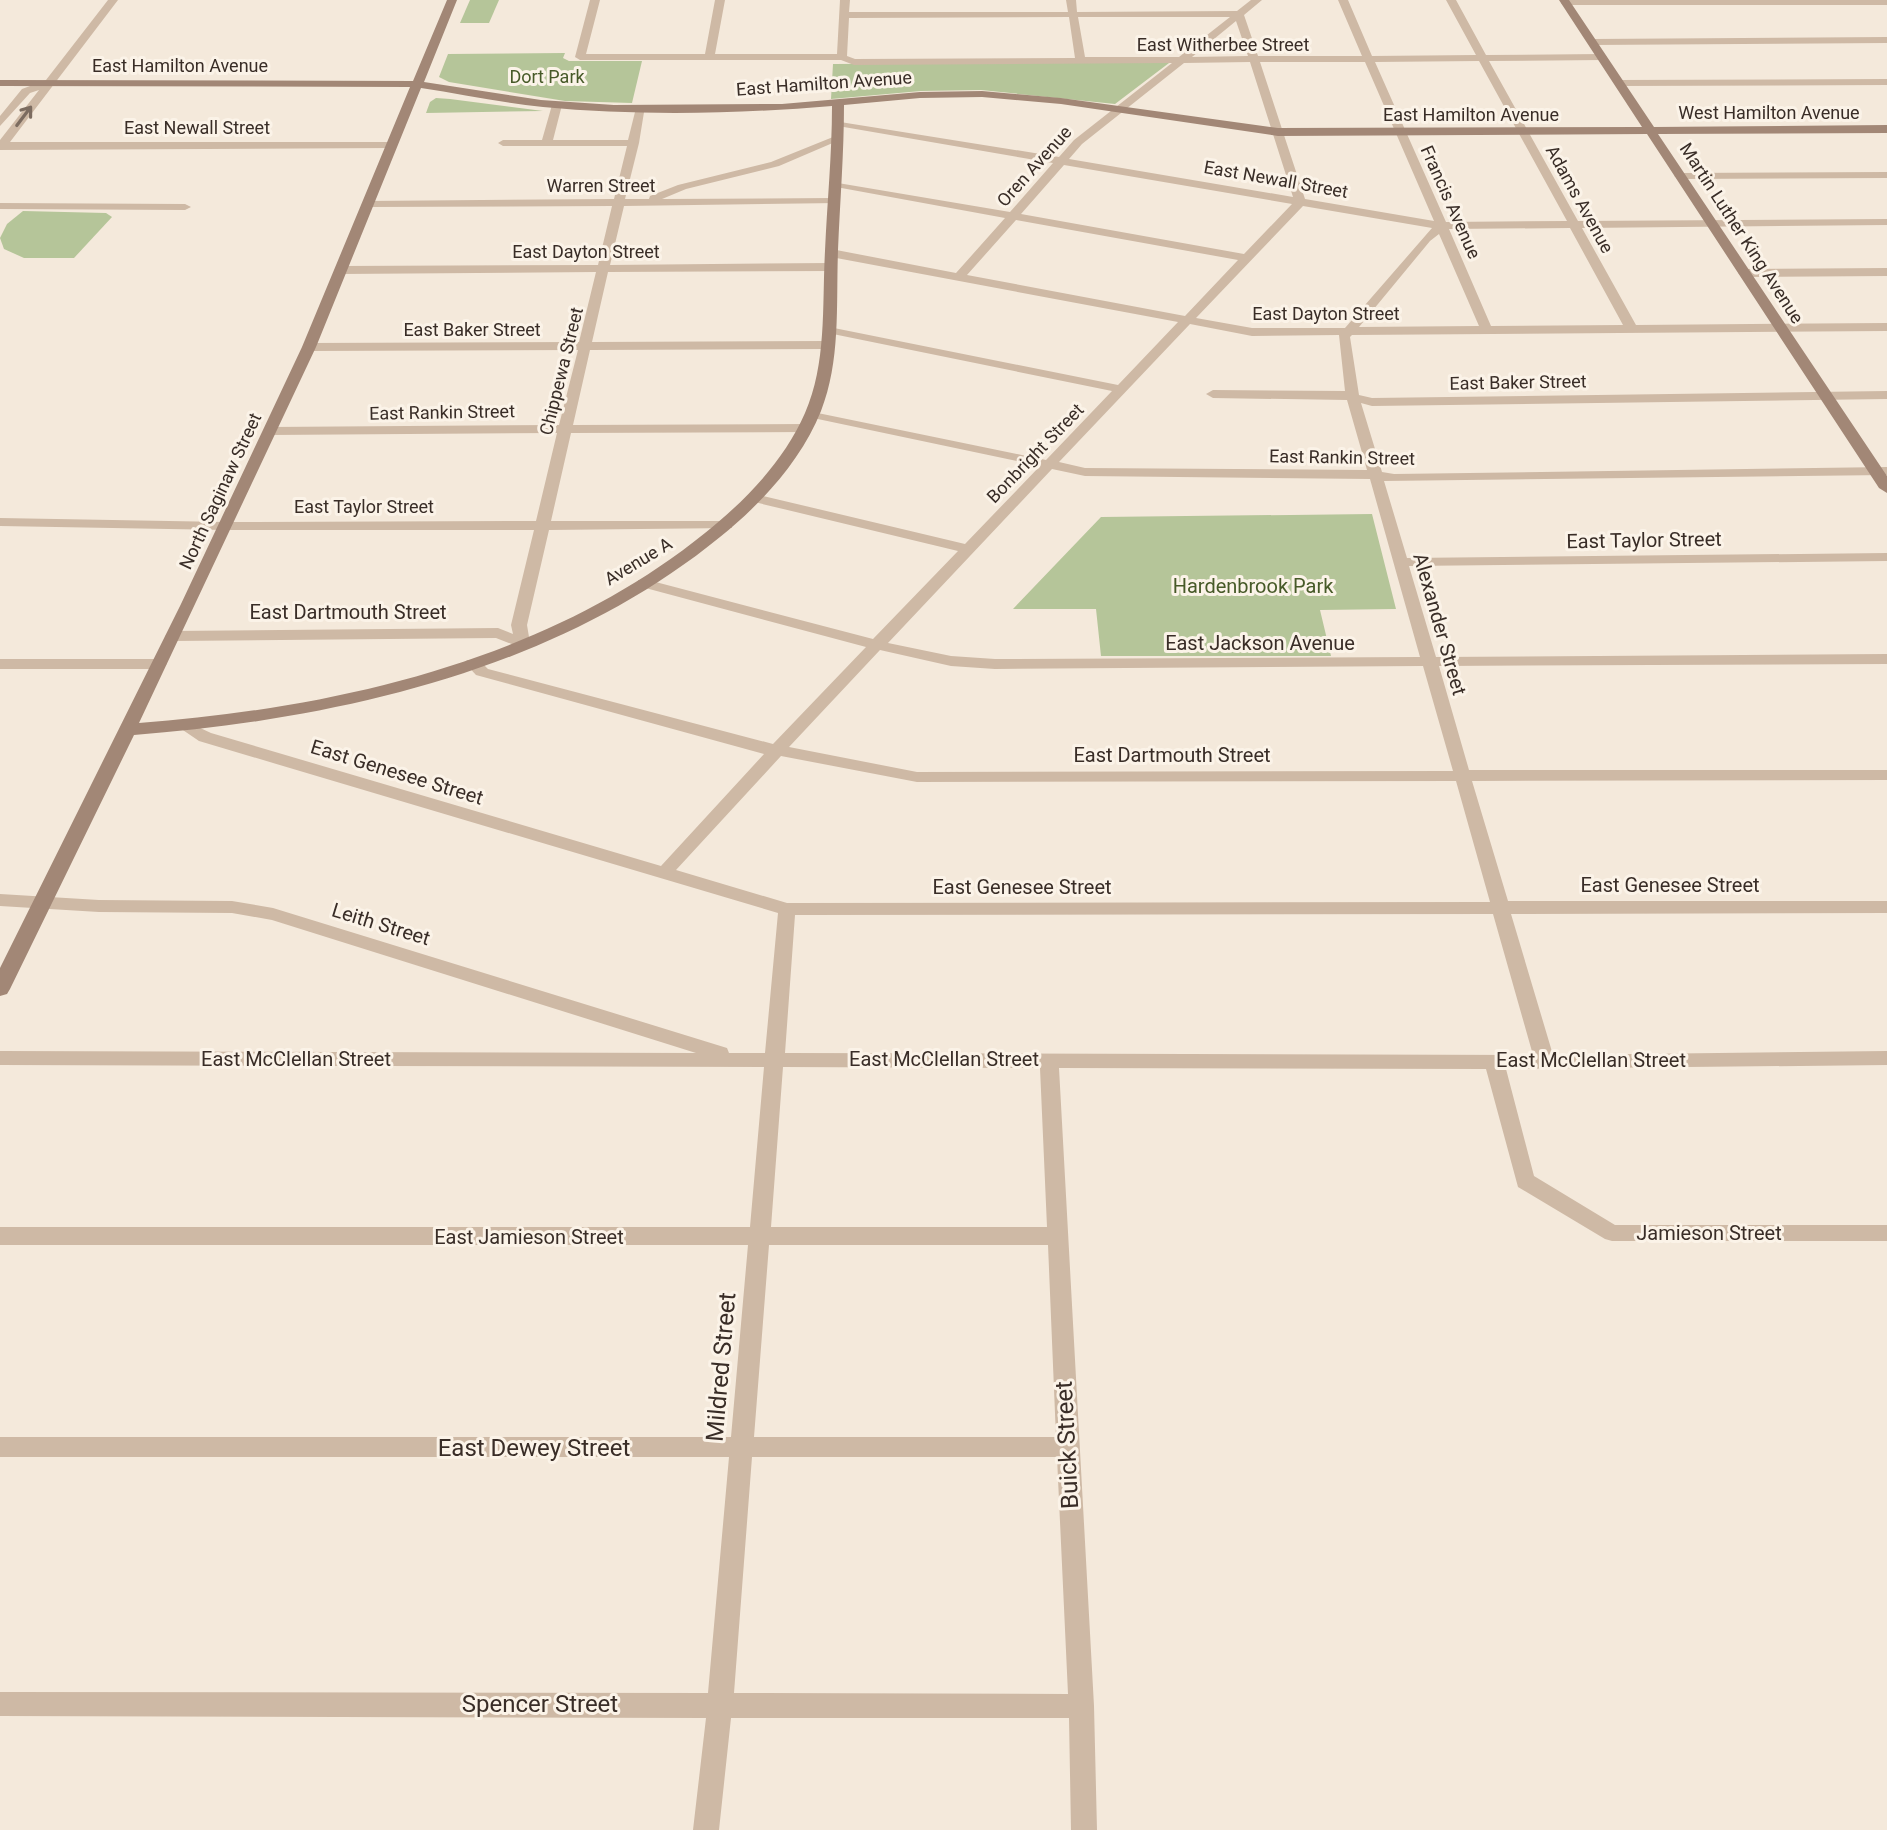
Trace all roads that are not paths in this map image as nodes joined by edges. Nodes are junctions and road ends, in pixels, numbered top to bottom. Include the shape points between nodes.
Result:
1 (113, 0) edge
2 (452, 0) edge
3 (595, 0) edge
4 (720, 0) edge
5 (845, 0) edge
6 (1071, 0) edge
7 (1257, 0) edge
8 (1343, 0) edge
9 (1451, 0) edge
10 (1565, 2) edge
11 (1887, 2) edge
12 (1073, 13) junction
13 (1239, 14) junction
14 (844, 15) junction
15 (1887, 40) edge
16 (1592, 42) junction
17 (709, 57) junction
18 (1602, 57) junction
19 (843, 58) junction
20 (1369, 59) junction
21 (1483, 59) junction
22 (1080, 60) junction
23 (1179, 60) junction
24 (1254, 60) junction
25 (1887, 82) edge
26 (0, 83) edge
27 (47, 83) junction
28 (1619, 83) junction
29 (417, 84) junction
30 (838, 103) junction
31 (557, 105) junction
32 (641, 108) junction
33 (1118, 110) junction
34 (0, 123) edge
35 (1887, 129) edge
36 (838, 131) junction
37 (1522, 131) junction
38 (1650, 131) junction
39 (1278, 132) junction
40 (1401, 132) junction
41 (503, 143) dead end
42 (547, 143) junction
43 (634, 143) junction
44 (392, 145) junction
45 (1, 146) edge
46 (1062, 161) junction
47 (1887, 175) edge
48 (1680, 176) junction
49 (836, 184) junction
50 (834, 201) junction
51 (651, 202) junction
52 (1300, 202) junction
53 (620, 203) junction
54 (368, 204) junction
55 (0, 206) edge
56 (185, 207) dead end
57 (1013, 216) junction
58 (1887, 222) edge
59 (1711, 223) junction
60 (1574, 225) junction
61 (1441, 226) junction
62 (1246, 258) junction
63 (831, 260) junction
64 (603, 269) junction
65 (341, 270) junction
66 (1887, 272) edge
67 (1744, 273) junction
68 (959, 277) junction
69 (1188, 321) junction
70 (1887, 327) edge
71 (1780, 328) junction
72 (1632, 330) junction
73 (1487, 331) junction
74 (1349, 332) junction
75 (827, 337) junction
76 (585, 346) junction
77 (309, 347) junction
78 (1121, 389) junction
79 (1213, 394) dead end
80 (1887, 395) edge
81 (1825, 396) junction
82 (1355, 398) junction
83 (809, 421) junction
84 (565, 429) junction
85 (270, 431) junction
86 (1049, 465) junction
87 (1882, 471) edge
88 (1377, 474) junction
89 (1887, 488) edge
90 (755, 498) junction
91 (0, 522) edge
92 (542, 525) junction
93 (727, 525) junction
94 (225, 526) junction
95 (968, 549) junction
96 (1887, 557) edge
97 (1402, 562) junction
98 (643, 583) junction
99 (173, 636) junction
100 (522, 643) junction
101 (877, 645) junction
102 (1887, 659) edge
103 (473, 663) junction
104 (1430, 663) junction
105 (0, 664) edge
106 (159, 664) junction
107 (185, 726) junction
108 (125, 730) junction
109 (778, 750) junction
110 (1887, 775) edge
111 (1462, 778) junction
112 (663, 874) junction
113 (0, 900) edge
114 (42, 901) junction
115 (1887, 907) edge
116 (1500, 908) junction
117 (787, 909) junction
118 (0, 989) edge
119 (0, 1058) edge
120 (776, 1058) junction
121 (1887, 1058) edge
122 (738, 1059) junction
123 (1049, 1059) junction
124 (1494, 1061) junction
125 (1545, 1062) junction
126 (1887, 1233) edge
127 (0, 1236) edge
128 (1057, 1236) junction
129 (758, 1237) junction
130 (0, 1447) edge
131 (1067, 1447) junction
132 (740, 1448) junction
133 (0, 1704) edge
134 (720, 1705) junction
135 (1081, 1706) junction
136 (706, 1830) edge
137 (1084, 1830) edge

1 - 27 street
2 - 29 street, North Saginaw Street
3 - 17 street, East Witherbee Street via 580,57
4 - 17 street
5 - 14 street
6 - 12 street
7 - 13 street, Oren Avenue
8 - 20 street, Francis Avenue
9 - 21 street, Adams Avenue
10 - 11 street
10 - 16 street, Martin Luther King Avenue
12 - 13 street
12 - 14 street
12 - 22 street
13 - 23 street, Oren Avenue
13 - 24 street
14 - 19 street
15 - 16 street
16 - 18 street, Martin Luther King Avenue
17 - 19 street, East Witherbee Street
18 - 21 street, East Witherbee Street
18 - 28 street, Martin Luther King Avenue
19 - 22 street, East Witherbee Street
20 - 21 street, East Witherbee Street
20 - 24 street, East Witherbee Street
20 - 40 street, Francis Avenue
21 - 37 street, Adams Avenue
22 - 23 street, East Witherbee Street
23 - 24 street, East Witherbee Street
23 - 33 street, Oren Avenue
24 - 39 street
25 - 28 street
26 - 27 street, East Hamilton Avenue
27 - 29 street, East Hamilton Avenue
27 - 34 street via 26,91
45 -> 27 street
28 - 38 street, Martin Luther King Avenue
29 - 31 street, East Hamilton Avenue
29 - 44 street, North Saginaw Street
30 - 32 street, East Hamilton Avenue
30 - 33 street, East Hamilton Avenue via 982,94
30 - 36 street, Avenue A
31 - 32 street, East Hamilton Avenue
31 - 42 street
32 - 43 street, Chippewa Street
33 - 39 street, East Hamilton Avenue
33 - 46 street, Oren Avenue
35 - 38 street, West Hamilton Avenue
36 - 46 street, East Newall Street
36 - 49 street, Avenue A
36 - 51 street via 775,164 682,187
37 - 38 street, East Hamilton Avenue
37 - 40 street, East Hamilton Avenue
37 - 60 street, Adams Avenue
38 - 48 street, Martin Luther King Avenue
39 - 40 street, East Hamilton Avenue
39 - 52 street
40 - 61 street, Francis Avenue
41 - 42 street
42 - 43 street
43 - 53 street, Chippewa Street
44 - 45 street, East Newall Street
44 - 54 street, North Saginaw Street
46 - 52 street, East Newall Street
46 - 57 street, Oren Avenue
47 - 48 street
48 - 59 street, Martin Luther King Avenue
49 - 50 street, Avenue A
49 - 57 street
50 - 51 street, Warren Street
50 - 63 street, Avenue A
51 - 53 street, Warren Street
52 - 61 street, East Newall Street
52 - 62 street, Bonbright Street
53 - 54 street, Warren Street
53 - 64 street, Chippewa Street
54 - 65 street, North Saginaw Street
55 - 56 street
57 - 62 street
57 - 68 street, Oren Avenue
58 - 59 street, East Newall Street
59 - 60 street, East Newall Street
59 - 67 street, Martin Luther King Avenue
60 - 61 street, East Newall Street
60 - 72 street, Adams Avenue
61 - 73 street, Francis Avenue
61 - 74 street
62 - 69 street, Bonbright Street
63 - 64 street, East Dayton Street
63 - 68 street, East Dayton Street
63 - 75 street, Avenue A
64 - 65 street, East Dayton Street
64 - 76 street, Chippewa Street
65 - 77 street, North Saginaw Street
66 - 67 street
67 - 71 street, Martin Luther King Avenue
68 - 69 street, East Dayton Street
69 - 74 street, East Dayton Street via 1252,332
69 - 78 street, Bonbright Street
70 - 71 street, East Dayton Street
71 - 72 street, East Dayton Street
71 - 81 street, Martin Luther King Avenue
72 - 73 street, East Dayton Street
73 - 74 street, East Dayton Street
74 - 82 street, Alexander Street via 1344,337
75 - 76 street, East Baker Street
75 - 78 street, East Baker Street
75 - 83 street, Avenue A
76 - 77 street, East Baker Street
76 - 84 street, Chippewa Street
77 - 85 street, North Saginaw Street
78 - 86 street, Bonbright Street
79 - 82 street, East Baker Street
80 - 81 street, East Baker Street
81 - 82 street, East Baker Street via 1372,402
81 - 87 street, Martin Luther King Avenue
82 - 88 street, Alexander Street
83 - 84 street, East Rankin Street
83 - 86 street, East Rankin Street
83 - 90 street, Avenue A
84 - 85 street, East Rankin Street
84 - 92 street, Chippewa Street
85 - 94 street, North Saginaw Street
86 - 88 street, East Rankin Street via 1085,472
86 - 95 street, Bonbright Street
87 - 88 street, East Rankin Street via 1394,478
87 - 89 street, Martin Luther King Avenue
88 - 97 street, Alexander Street
90 - 93 street, Avenue A
90 - 95 street
91 - 94 street, East Taylor Street
92 - 93 street, East Taylor Street
92 - 94 street, East Taylor Street
92 - 100 street, Chippewa Street via 519,625
93 - 98 street, Avenue A
94 - 99 street, North Saginaw Street
95 - 101 street, Bonbright Street
96 - 97 street, East Taylor Street
97 - 104 street, Alexander Street
98 - 100 street, Avenue A
98 - 101 street, East Jackson Avenue
99 - 100 street, East Dartmouth Street via 498,633
99 - 106 street, North Saginaw Street
100 - 103 street, Avenue A
101 - 104 street, East Jackson Avenue via 951,661 995,664
101 - 109 street, Bonbright Street
102 - 104 street, East Jackson Avenue
103 - 107 street, Avenue A via 324,704
103 - 109 street, East Dartmouth Street via 482,672
104 - 111 street, Alexander Street
105 - 106 street
106 - 108 street, North Saginaw Street
107 - 108 street, Avenue A
107 - 112 street, East Genesee Street via 205,737
108 - 114 street, North Saginaw Street
109 - 111 street, East Dartmouth Street via 917,777
109 - 112 street, Bonbright Street
110 - 111 street, East Dartmouth Street
111 - 116 street, Alexander Street
112 - 117 street, East Genesee Street
113 - 114 street, Leith Street
114 - 118 street, North Saginaw Street
114 - 122 street, Leith Street via 232,907 273,914
115 - 116 street, East Genesee Street
116 - 117 street, East Genesee Street
116 - 125 street, Alexander Street
117 - 120 street, Mildred Street
119 - 122 street, East McClellan Street
120 - 122 street, East McClellan Street
120 - 123 street, East McClellan Street
120 - 129 street, Mildred Street
121 - 125 street, East McClellan Street
123 - 124 street, East McClellan Street
123 - 128 street, Buick Street
124 - 125 street, East McClellan Street
124 - 126 street, Jamieson Street via 1525,1181 1612,1233
127 - 129 street, East Jamieson Street
128 - 129 street, East Jamieson Street
128 - 131 street, Buick Street
129 - 132 street, Mildred Street
130 - 132 street, East Dewey Street
131 - 132 street, East Dewey Street
131 - 135 street, Buick Street
132 - 134 street, Mildred Street
133 - 134 street, Spencer Street
134 - 135 street, Spencer Street
134 - 136 street, Mildred Street
135 - 137 street, Buick Street

